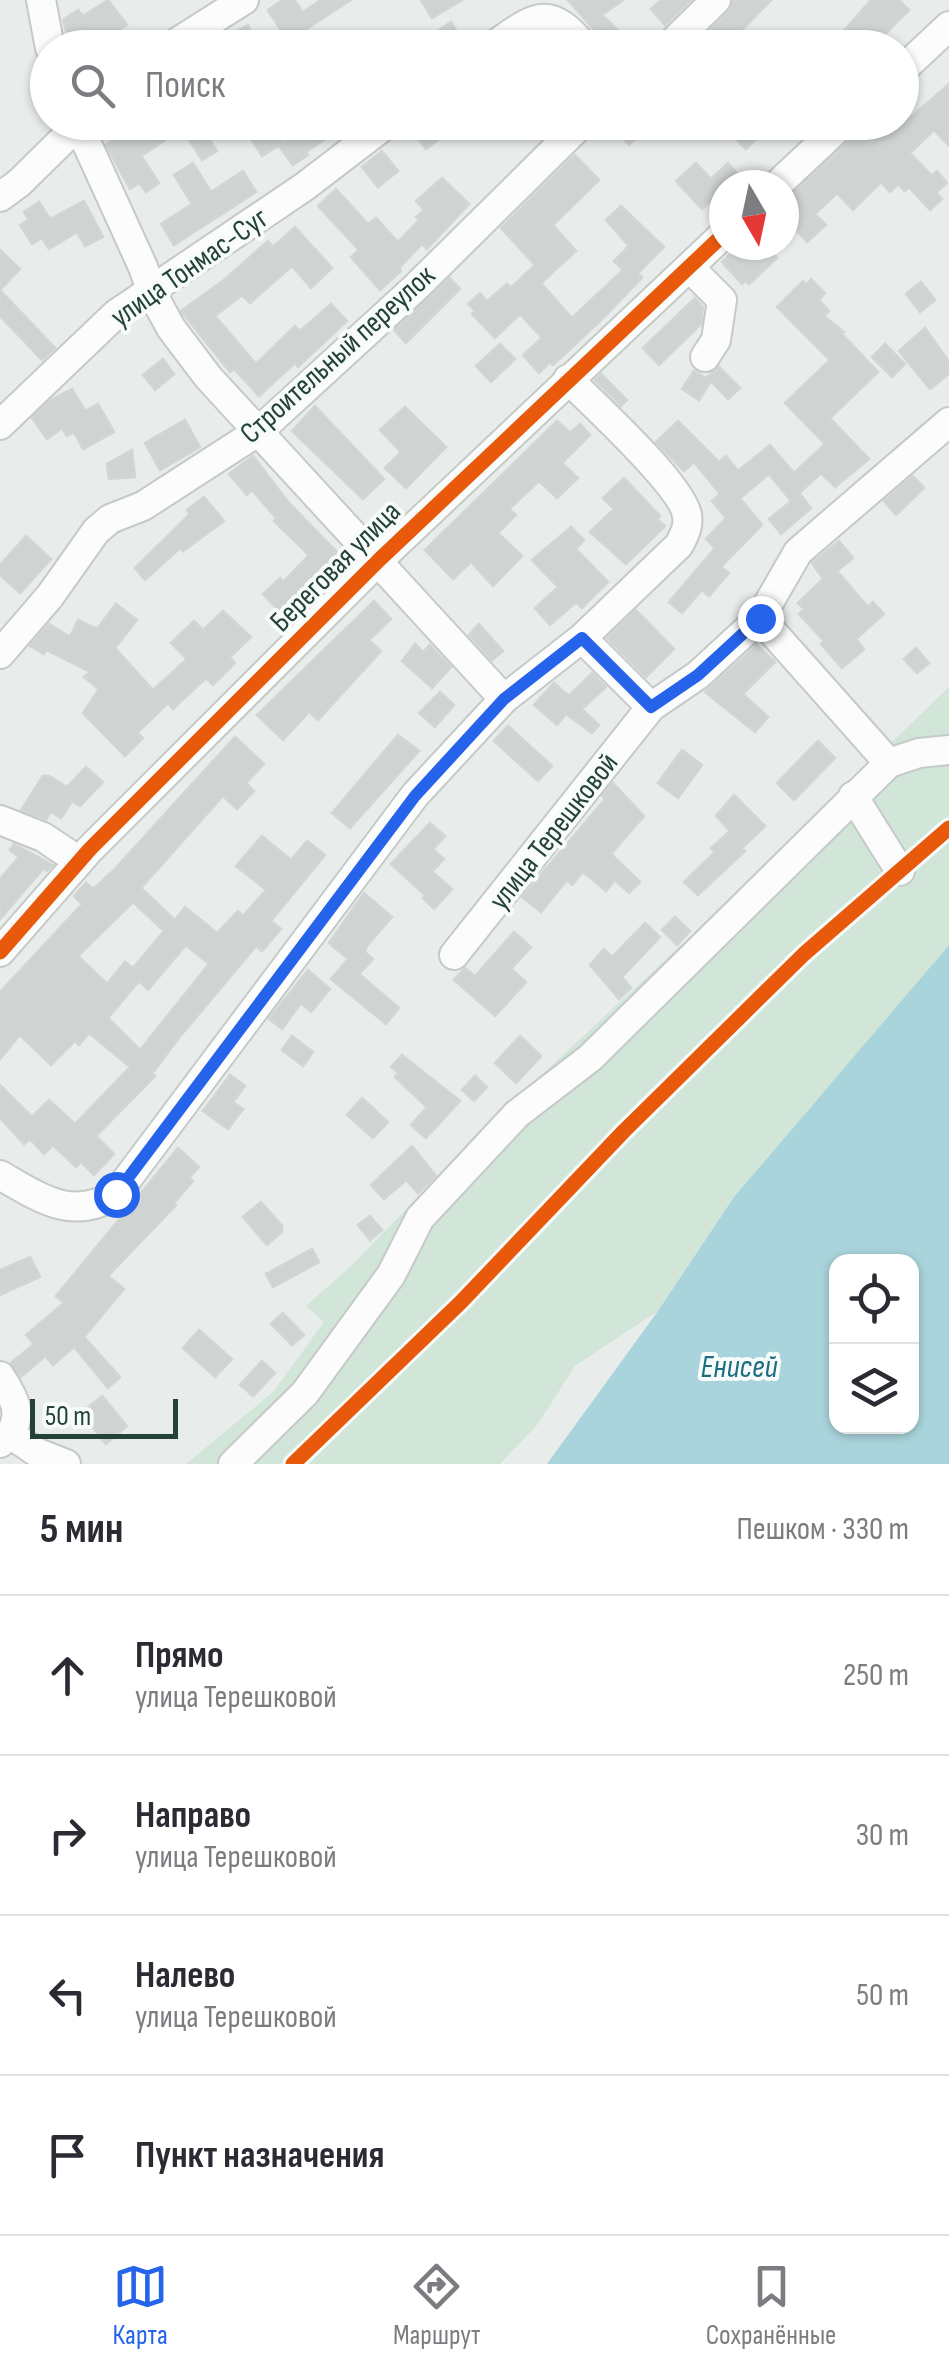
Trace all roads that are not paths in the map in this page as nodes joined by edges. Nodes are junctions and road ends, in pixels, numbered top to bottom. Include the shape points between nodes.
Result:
1 (41, 0) edge
2 (244, 0) edge
3 (716, 0) edge
4 (949, 26) edge
5 (47, 30) edge
6 (196, 30) edge
7 (517, 30) edge
8 (568, 30) edge
9 (685, 30) edge
10 (919, 54) edge
11 (62, 140) edge
12 (87, 140) edge
13 (364, 140) edge
14 (564, 140) edge
15 (825, 140) edge
16 (793, 170) edge
17 (0, 197) edge
18 (709, 248) edge
19 (689, 267) junction
20 (152, 293) junction
21 (706, 357) dead end
22 (568, 379) junction
23 (949, 422) edge
24 (0, 426) edge
25 (260, 431) junction
26 (379, 560) junction
27 (760, 618) junction
28 (582, 638) junction
29 (0, 654) edge
30 (504, 699) junction
31 (651, 707) junction
32 (949, 750) edge
33 (889, 763) junction
34 (853, 796) junction
35 (0, 820) edge
36 (80, 861) junction
37 (900, 871) dead end
38 (0, 952) edge
39 (454, 956) dead end
40 (0, 1175) edge
41 (0, 1376) edge
42 (5, 1439) edge
43 (66, 1464) edge
44 (232, 1464) edge

1 - 5 street
2 - 6 street
3 - 9 street
4 - 10 street
7 - 8 street via 546,16
11 - 17 street
12 - 20 street
13 - 20 street, улица Тонмас-Суг
14 - 25 street, Строительный переулок
15 - 16 street
18 - 19 street, Береговая улица
19 - 21 street via 722,300 716,340
19 - 22 street, Береговая улица
20 - 24 street, улица Тонмас-Суг via 116,314
20 - 25 street via 208,377
22 - 26 street, Береговая улица
22 - 28 street via 671,486 687,513 679,545
23 - 27 street, улица Терешковой via 798,552
25 - 26 street
25 - 29 street, Строительный переулок via 143,506 110,518
26 - 30 street
26 - 36 street, Береговая улица
27 - 31 street, улица Терешковой
27 - 33 street
28 - 30 street
28 - 31 street
30 - 40 street via 415,796 116,1194 76,1209
31 - 39 street, улица Терешковой
32 - 33 street
33 - 34 street
34 - 37 street
34 - 44 street via 590,1058 517,1114 420,1218 391,1275 305,1393
35 - 36 street
36 - 38 street, Береговая улица
41 - 42 street via 18,1413
42 - 43 street

